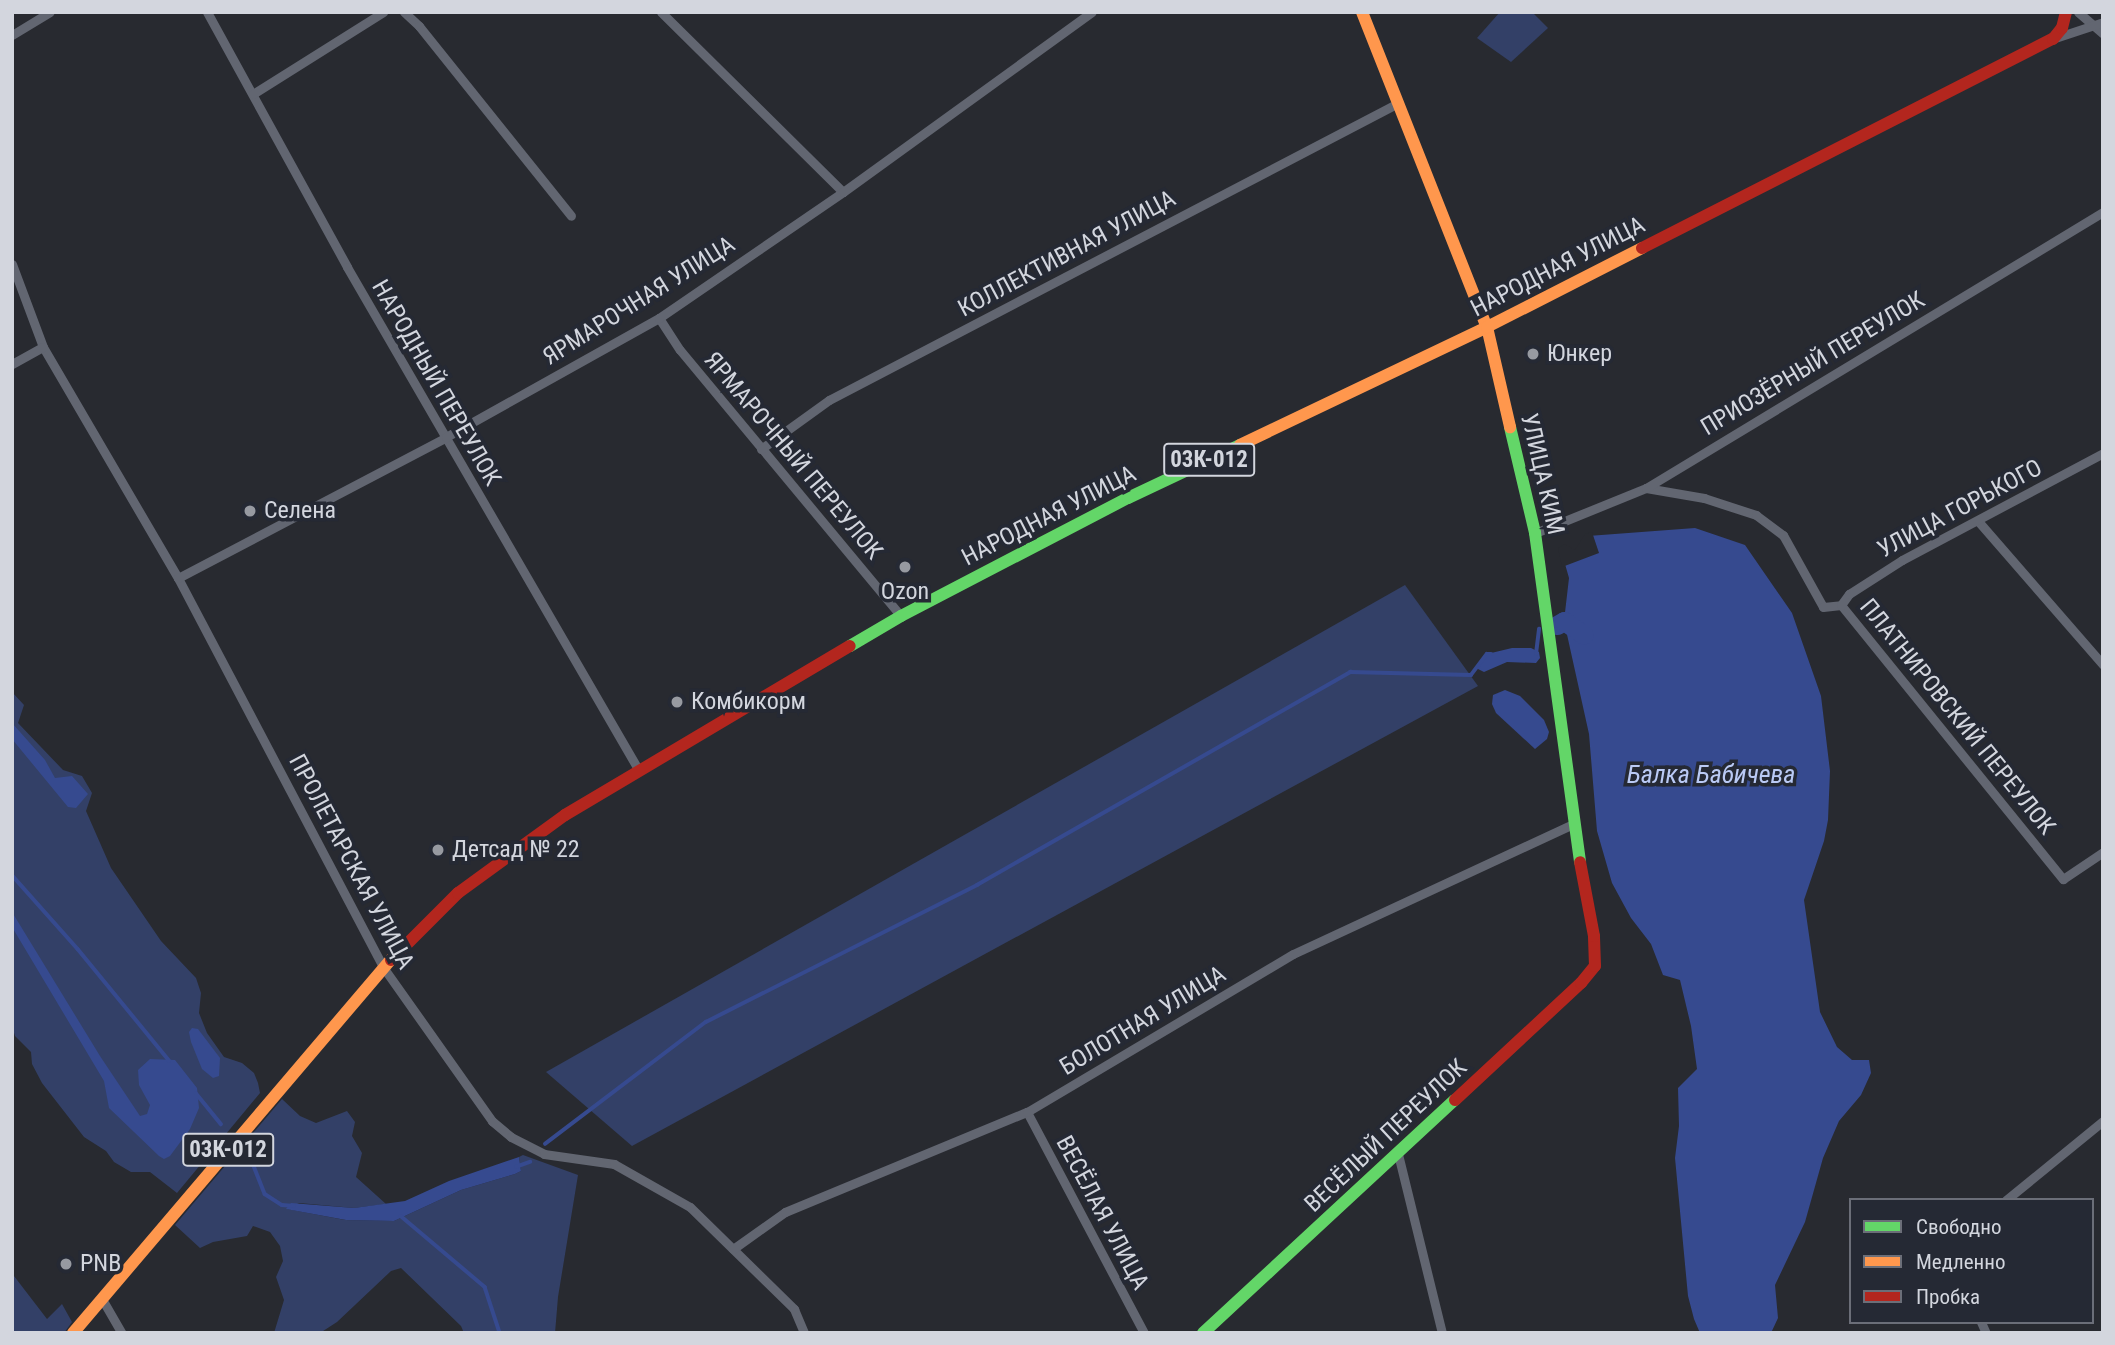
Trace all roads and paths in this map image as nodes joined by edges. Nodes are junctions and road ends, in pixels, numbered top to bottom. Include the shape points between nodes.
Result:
1 (50, 12) edge
2 (207, 12) edge
3 (383, 12) edge
4 (404, 12) edge
5 (661, 12) edge
6 (1092, 12) edge
7 (1362, 12) edge
8 (2066, 12) edge
9 (2078, 12) edge
10 (2099, 25) edge
11 (2103, 34) edge
12 (12, 35) edge
13 (2053, 39) junction
14 (253, 94) junction
15 (1398, 103) junction
16 (844, 192) junction
17 (2103, 212) edge
18 (571, 216) dead end
19 (12, 264) edge
20 (659, 318) junction
21 (1487, 327) junction
22 (43, 347) junction
23 (12, 364) edge
24 (446, 437) junction
25 (761, 449) junction
26 (2103, 453) edge
27 (1646, 488) junction
28 (1978, 521) junction
29 (1535, 533) junction
30 (178, 578) junction
31 (1841, 605) junction
32 (901, 616) junction
33 (2103, 665) edge
34 (638, 769) junction
35 (1573, 824) junction
36 (2103, 852) edge
37 (1595, 966) joint
38 (383, 967) junction
39 (1027, 1112) junction
40 (2103, 1121) edge
41 (1398, 1154) junction
42 (2008, 1198) edge
43 (733, 1249) junction
44 (102, 1299) junction
45 (73, 1333) edge
46 (122, 1333) edge
47 (804, 1333) edge
48 (1144, 1333) edge
49 (1203, 1333) edge
50 (1442, 1333) edge

1 - 12 street
2 - 14 street, НАРОДНЫЙ ПЕРЕУЛОК
3 - 14 street
4 - 18 street
5 - 16 street
6 - 16 street, ЯРМАРОЧНАЯ УЛИЦА
7 - 15 main road, УЛИЦА КИМ
8 - 13 main road
9 - 10 street
10 - 11 street
10 - 13 street
13 - 21 main road, НАРОДНАЯ УЛИЦА / 03К-012
14 - 24 street, НАРОДНЫЙ ПЕРЕУЛОК
15 - 21 main road, УЛИЦА КИМ
15 - 25 street, КОЛЛЕКТИВНАЯ УЛИЦА via 829,400
16 - 20 street, ЯРМАРОЧНАЯ УЛИЦА
17 - 27 street, ПРИОЗЁРНЫЙ ПЕРЕУЛОК
19 - 22 street, ПРОЛЕТАРСКАЯ УЛИЦА
20 - 24 street, ЯРМАРОЧНАЯ УЛИЦА
20 - 25 street, ЯРМАРОЧНЫЙ ПЕРЕУЛОК
21 - 29 main road, УЛИЦА КИМ
21 - 32 main road, НАРОДНАЯ УЛИЦА / 03К-012 via 1128,498
22 - 23 street
22 - 30 street, ПРОЛЕТАРСКАЯ УЛИЦА
24 - 30 street, ЯРМАРОЧНАЯ УЛИЦА
24 - 34 street, НАРОДНЫЙ ПЕРЕУЛОК
25 - 32 street, ЯРМАРОЧНЫЙ ПЕРЕУЛОК
26 - 28 street, УЛИЦА ГОРЬКОГО
27 - 29 street, ПРИОЗЁРНЫЙ ПЕРЕУЛОК
27 - 31 street, ПЛАТНИРОВСКИЙ ПЕРЕУЛОК via 1704,498 1756,514 1783,535 1823,607
28 - 31 street, УЛИЦА ГОРЬКОГО via 1902,560 1849,594
28 - 33 street
29 - 35 main road, УЛИЦА КИМ
30 - 38 street, ПРОЛЕТАРСКАЯ УЛИЦА
31 - 36 street, ПЛАТНИРОВСКИЙ ПЕРЕУЛОК via 2063,879
32 - 34 main road, НАРОДНАЯ УЛИЦА / 03К-012
34 - 38 main road, НАРОДНАЯ УЛИЦА / 03К-012 via 565,815 458,893
35 - 37 main road, УЛИЦА КИМ via 1594,936
35 - 39 street, БОЛОТНАЯ УЛИЦА via 1293,954
37 - 41 main road, ВЕСЁЛЫЙ ПЕРЕУЛОК
38 - 43 street, ПРОЛЕТАРСКАЯ УЛИЦА via 492,1121 511,1137 544,1154 614,1164 690,1207
38 - 44 main road, 03К-012
39 - 43 street, БОЛОТНАЯ УЛИЦА via 785,1212
39 - 48 street, ВЕСЁЛАЯ УЛИЦА
40 - 42 street
41 - 49 main road, ВЕСЁЛЫЙ ПЕРЕУЛОК
41 - 50 street
43 - 47 street, ПРОЛЕТАРСКАЯ УЛИЦА via 794,1310
44 - 45 main road, 03К-012
44 - 46 street

